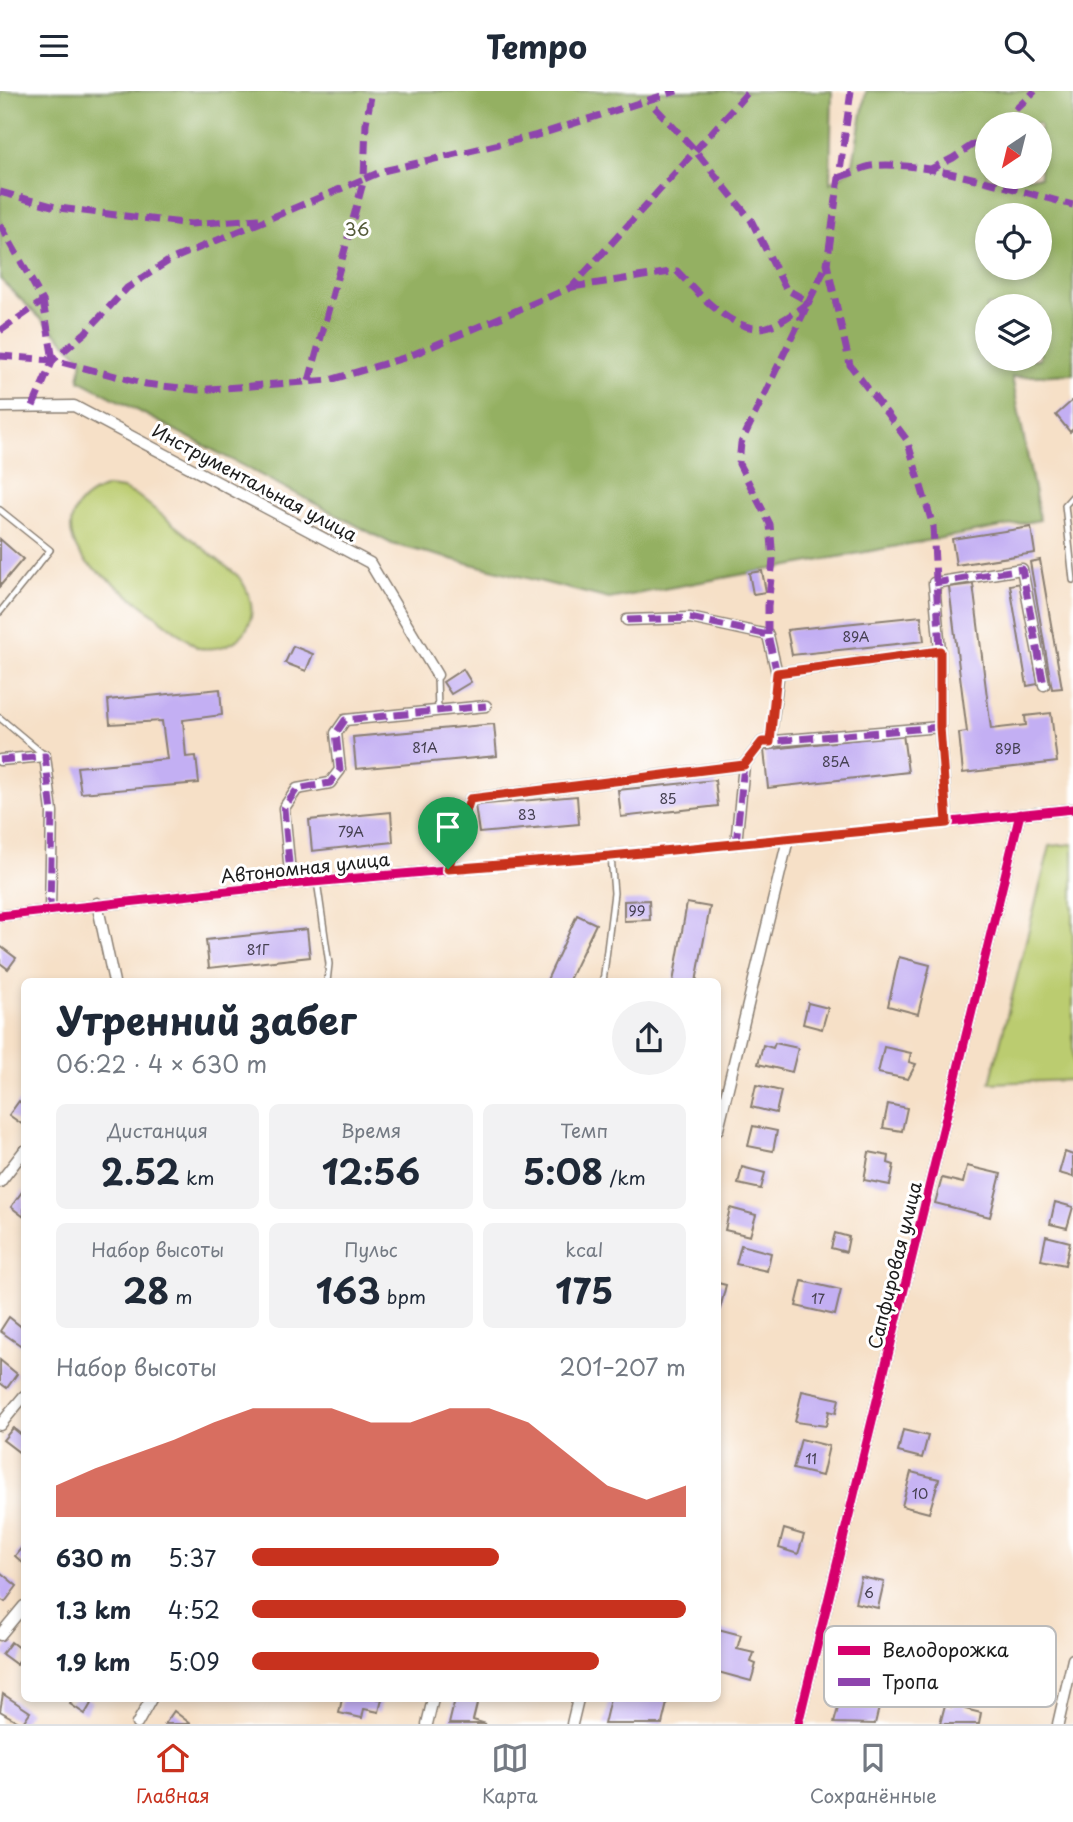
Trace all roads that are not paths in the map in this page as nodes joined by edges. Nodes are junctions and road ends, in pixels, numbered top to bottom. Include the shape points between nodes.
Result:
1 (0, 407) edge
2 (1073, 496) edge
3 (0, 510) edge
4 (1073, 580) edge
5 (0, 612) edge
6 (627, 620) dead end
7 (940, 651) junction
8 (777, 673) junction
9 (437, 675) joint
10 (1044, 685) dead end
11 (486, 706) dead end
12 (438, 711) junction
13 (0, 717) edge
14 (940, 727) junction
15 (770, 742) junction
16 (45, 756) junction
17 (0, 760) edge
18 (744, 765) junction
19 (1073, 809) edge
20 (1020, 814) junction
21 (947, 823) junction
22 (789, 839) junction
23 (736, 844) junction
24 (611, 856) junction
25 (448, 869) junction
26 (317, 881) junction
27 (291, 884) junction
28 (97, 903) junction
29 (50, 910) junction
30 (0, 916) edge
31 (113, 978) edge
32 (327, 978) edge
33 (603, 978) edge
34 (721, 1117) edge
35 (21, 1155) edge
36 (0, 1182) edge
37 (21, 1400) edge
38 (0, 1426) edge
39 (21, 1610) edge
40 (0, 1635) edge
41 (1073, 1659) edge
42 (149, 1702) edge
43 (432, 1702) edge
44 (577, 1702) edge
45 (137, 1724) edge
46 (428, 1724) edge
47 (572, 1724) edge
48 (798, 1724) edge
49 (1058, 1724) edge

1 - 9 street, Инструментальная улица via 74,406 370,562
2 - 4 lane via 1065,505
3 - 5 lane via 50,550
6 - 8 street via 690,618 768,635
7 - 8 street
7 - 10 street via 934,583 1022,569
7 - 14 street
8 - 15 street
9 - 12 lane
11 - 12 street
12 - 27 street via 345,720 336,733 340,769 330,783 297,789 284,808
13 - 16 lane
14 - 15 street
14 - 21 street
15 - 18 street via 762,742
16 - 17 street
16 - 29 street via 51,812
18 - 23 street
18 - 25 street via 470,799
19 - 20 street, Автономная улица
20 - 21 street, Автономная улица
20 - 48 street, Сапфировая улица
21 - 22 street, Автономная улица
22 - 23 street, Автономная улица
22 - 34 street
23 - 24 street, Автономная улица
24 - 25 street, Автономная улица
24 - 33 lane via 614,893
25 - 26 street, Автономная улица
26 - 27 street, Автономная улица
26 - 32 lane
27 - 28 street, Автономная улица
28 - 29 street, Автономная улица
28 - 31 street
29 - 30 street, Автономная улица
35 - 36 street
37 - 38 street
39 - 40 street
41 - 49 street
42 - 45 street
43 - 46 street
44 - 47 street

